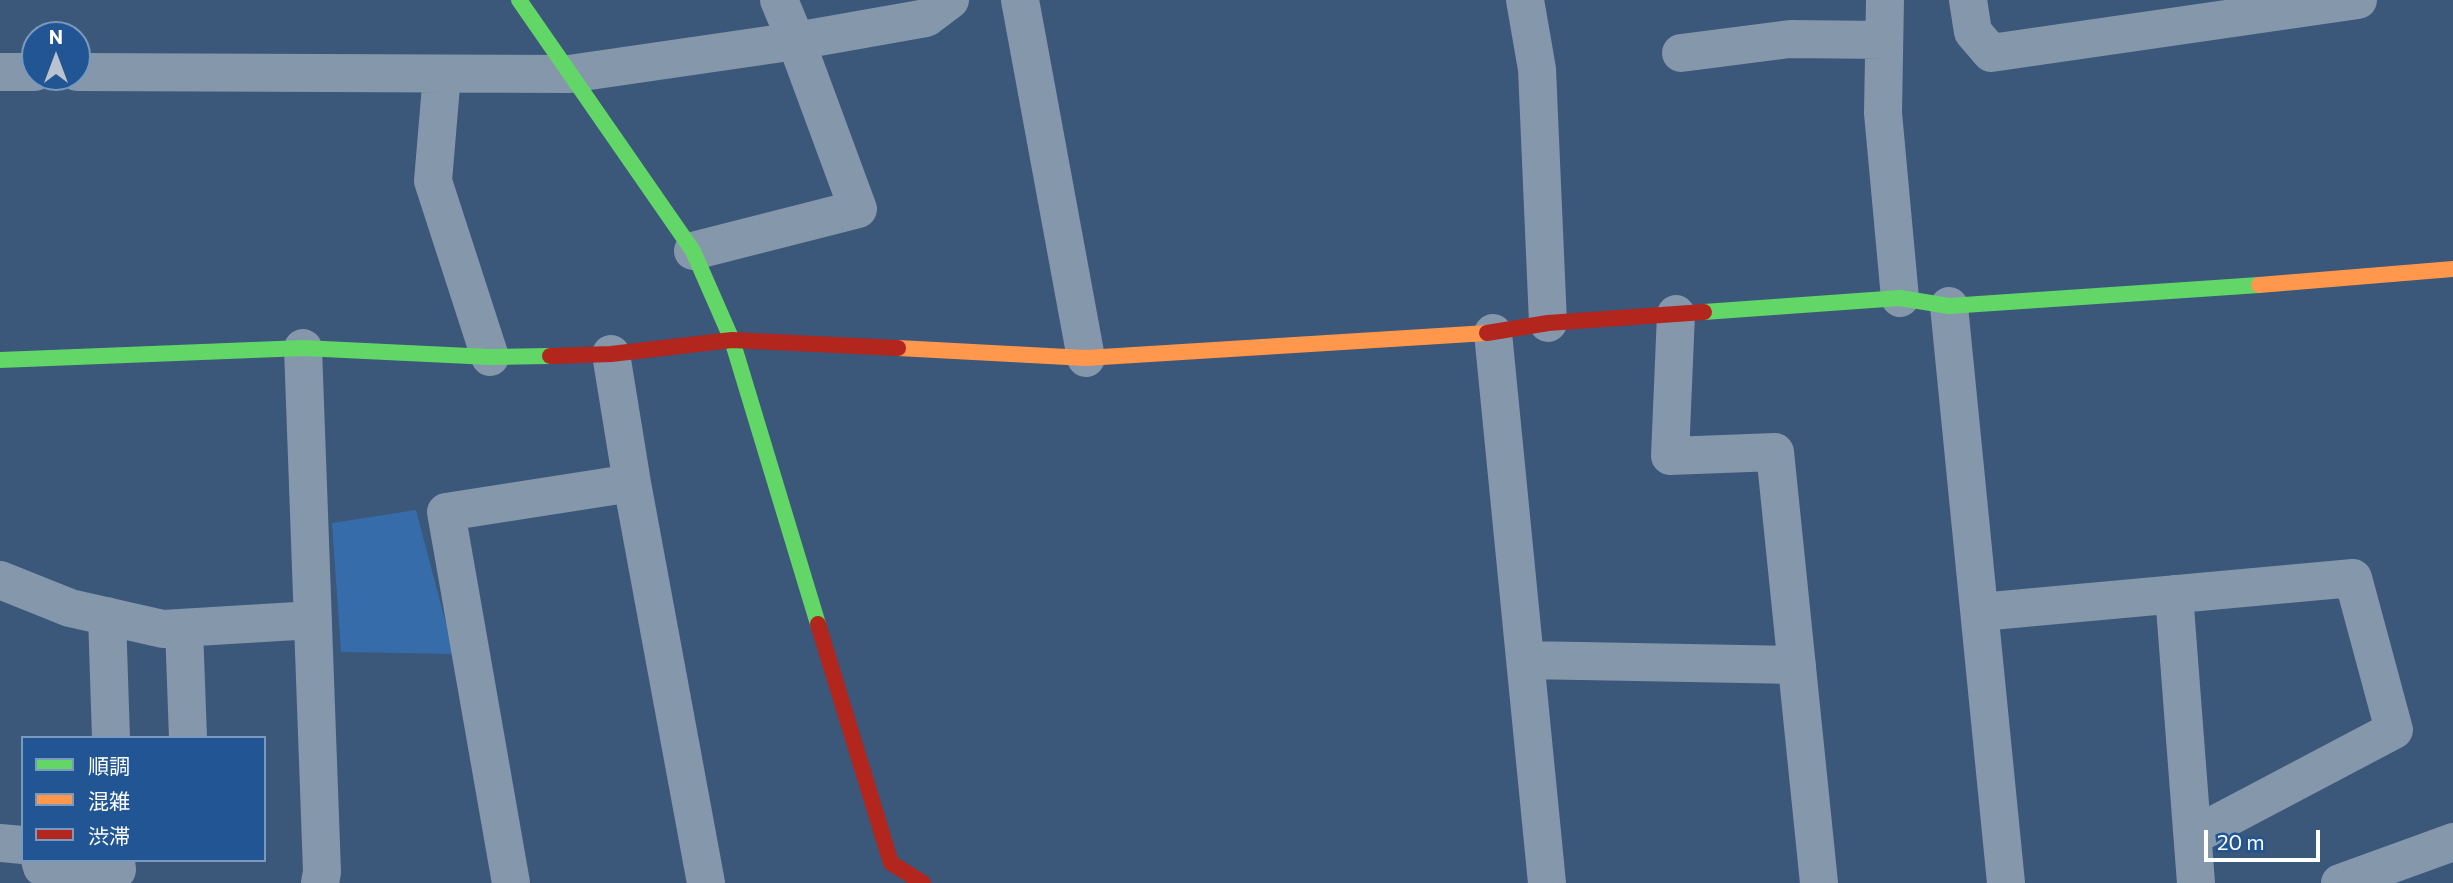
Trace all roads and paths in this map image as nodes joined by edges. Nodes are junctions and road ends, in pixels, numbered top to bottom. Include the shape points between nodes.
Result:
1 (519, 0) edge
2 (779, 0) edge
3 (950, 0) edge
4 (1020, 0) edge
5 (1525, 0) edge
6 (1885, 0) edge
7 (1968, 0) edge
8 (2358, 0) edge
9 (1884, 40) junction
10 (796, 41) junction
11 (1681, 53) dead end
12 (0, 72) edge
13 (21, 72) edge
14 (91, 72) edge
15 (442, 75) junction
16 (569, 75) junction
17 (693, 251) junction
18 (2453, 269) edge
19 (1900, 298) junction
20 (1950, 306) junction
21 (1676, 314) junction
22 (1548, 323) junction
23 (1493, 332) junction
24 (732, 340) junction
25 (303, 348) junction
26 (611, 354) junction
27 (490, 358) junction
28 (1086, 358) junction
29 (0, 360) edge
30 (632, 483) junction
31 (0, 580) edge
32 (2174, 594) junction
33 (1980, 612) junction
34 (107, 616) junction
35 (313, 620) junction
36 (184, 628) junction
37 (1526, 660) junction
38 (1797, 665) junction
39 (111, 736) edge
40 (188, 736) edge
41 (2193, 836) junction
42 (2453, 842) edge
43 (0, 843) edge
44 (21, 845) edge
45 (41, 862) edge
46 (116, 862) edge
47 (917, 881) edge
48 (320, 883) edge
49 (511, 883) edge
50 (706, 883) edge
51 (1547, 883) edge
52 (1819, 883) edge
53 (2006, 883) edge
54 (2196, 883) edge
55 (2340, 883) edge

1 - 16 street
2 - 10 street
3 - 10 street via 926,18
4 - 28 street
5 - 22 street via 1537,69
6 - 9 street
7 - 8 street via 1973,32 1991,53
9 - 11 street via 1790,39
9 - 19 street via 1883,113
10 - 16 street
10 - 17 street via 858,209
12 - 13 street
14 - 15 street
15 - 16 street
15 - 27 street via 433,181
16 - 17 street
17 - 24 street
18 - 20 street
19 - 20 street
19 - 21 street
20 - 33 street
21 - 22 street
21 - 38 street via 1670,456 1775,452
22 - 23 street
23 - 28 street
23 - 37 street
24 - 26 street
24 - 28 street
24 - 47 street via 891,863
25 - 27 street
25 - 29 street
25 - 35 street
26 - 27 street
26 - 30 street
30 - 49 street via 446,512
30 - 50 street
31 - 34 street via 70,608
32 - 33 street
32 - 41 street
32 - 41 street via 2353,578 2394,730
33 - 53 street
34 - 36 street via 163,629
34 - 39 street
35 - 36 street
35 - 48 street
36 - 40 street
37 - 38 street
37 - 51 street
38 - 52 street
41 - 54 street
42 - 55 street
43 - 44 street
45 - 46 street via 42,867 117,870

